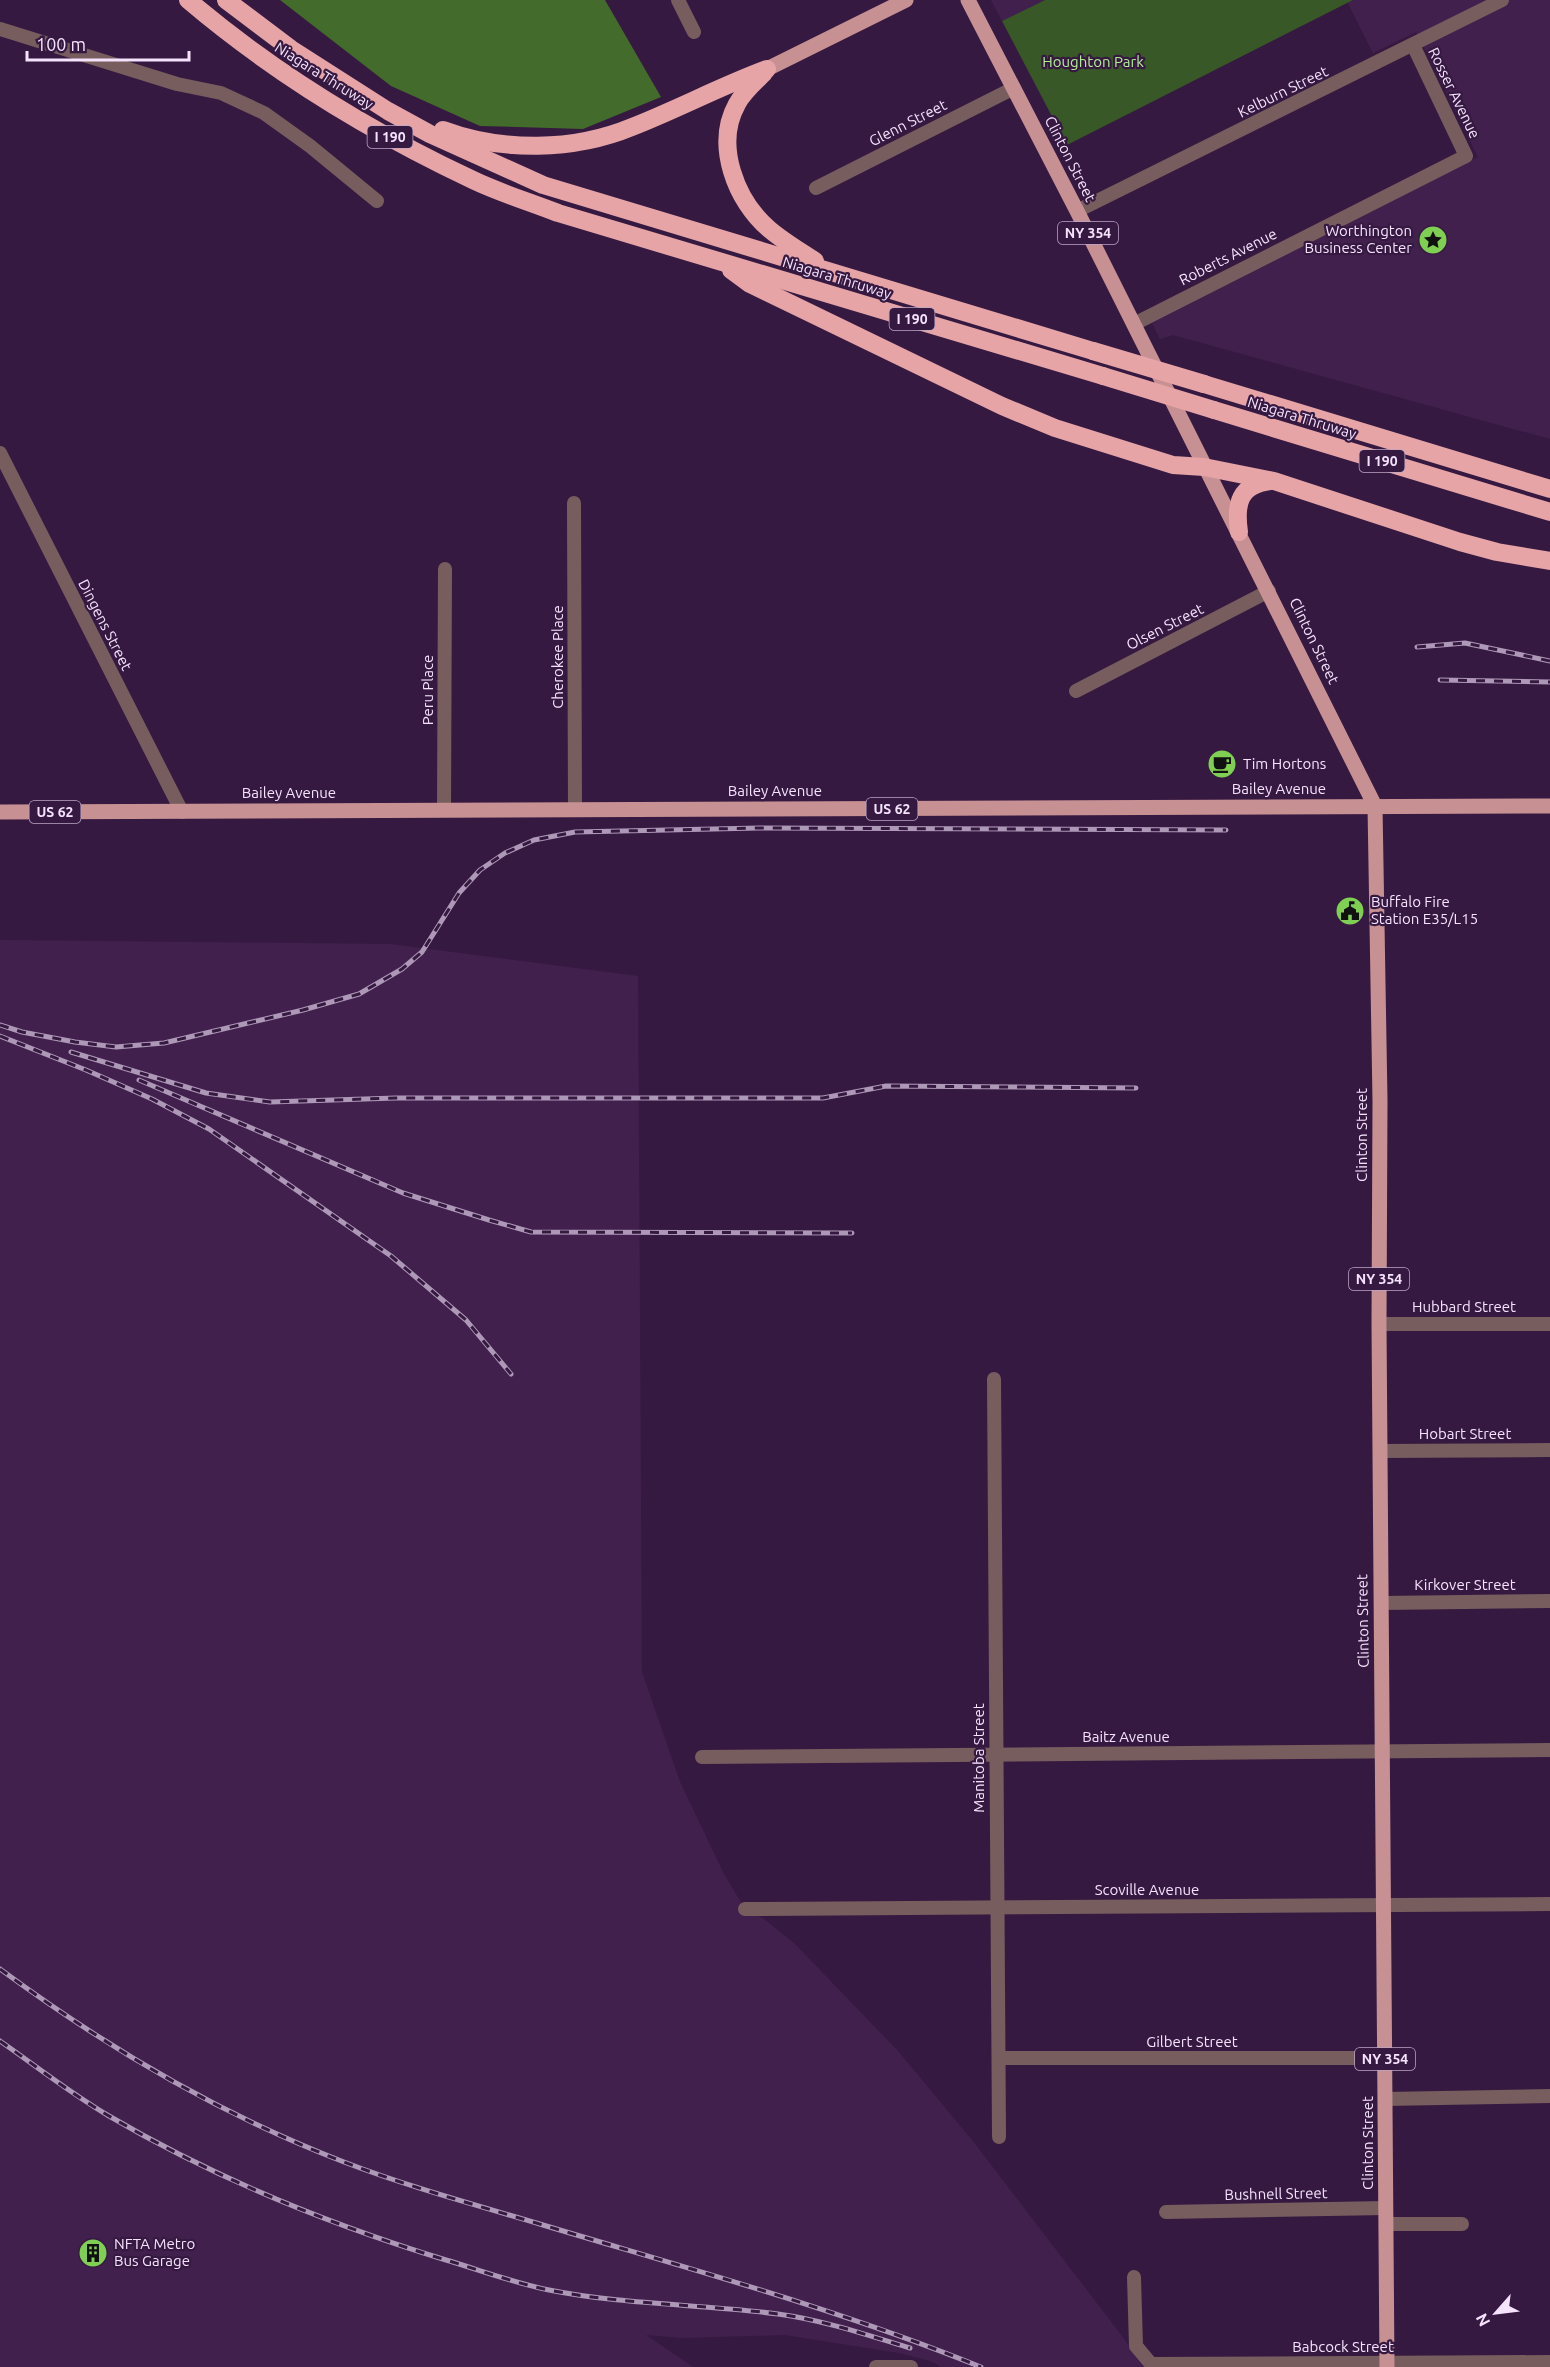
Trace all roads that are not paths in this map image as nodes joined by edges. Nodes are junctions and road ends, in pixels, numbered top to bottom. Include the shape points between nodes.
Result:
1 (188, 0) edge
2 (226, 0) edge
3 (678, 0) edge
4 (906, 0) edge
5 (968, 0) edge
6 (1502, 0) edge
7 (0, 29) edge
8 (694, 32) dead end
9 (1413, 45) junction
10 (767, 69) junction
11 (1014, 88) junction
12 (388, 111) junction
13 (1466, 156) joint
14 (816, 188) dead end
15 (377, 201) dead end
16 (1077, 211) junction
17 (720, 262) junction
18 (829, 271) junction
19 (1134, 324) junction
20 (0, 453) edge
21 (1204, 467) junction
22 (1274, 481) junction
23 (1550, 489) edge
24 (574, 503) dead end
25 (1550, 512) edge
26 (1239, 532) junction
27 (1550, 561) edge
28 (444, 569) dead end
29 (1269, 591) junction
30 (1076, 691) dead end
31 (1375, 806) junction
32 (1550, 806) edge
33 (444, 810) junction
34 (575, 810) junction
35 (0, 812) edge
36 (182, 812) junction
37 (1379, 1324) junction
38 (1550, 1324) edge
39 (994, 1379) dead end
40 (1550, 1450) edge
41 (1380, 1451) junction
42 (1550, 1601) edge
43 (1381, 1602) junction
44 (1550, 1750) edge
45 (1382, 1752) junction
46 (995, 1754) junction
47 (702, 1757) dead end
48 (1550, 1904) edge
49 (1384, 1905) junction
50 (997, 1908) junction
51 (745, 1909) dead end
52 (999, 2058) junction
53 (1385, 2058) junction
54 (1550, 2096) edge
55 (1385, 2098) junction
56 (999, 2136) dead end
57 (1386, 2208) junction
58 (1166, 2212) dead end
59 (1386, 2224) junction
60 (1462, 2224) dead end
61 (1134, 2277) dead end
62 (1550, 2362) edge
63 (1387, 2365) edge
64 (876, 2367) edge
65 (911, 2367) edge

1 - 17 highway, Niagara Thruway / I 190 via 279,71 372,128 474,180 558,213
2 - 12 highway, Niagara Thruway / I 190 via 291,49
3 - 8 street
4 - 10 main road
5 - 11 main road, Clinton Street / NY 354
6 - 9 street, Kelburn Street
7 - 15 street via 177,84 221,93 243,103 301,139
9 - 13 street, Rosser Avenue
9 - 16 street, Kelburn Street
10 - 12 highway via 630,128 550,146 485,141
10 - 18 highway via 733,113 727,147 732,169 757,217
11 - 14 street, Glenn Street
11 - 16 main road, Clinton Street / NY 354
12 - 18 highway, Niagara Thruway / I 190 via 543,184
13 - 19 street, Roberts Avenue
16 - 19 main road, Clinton Street / NY 354
17 - 21 highway via 750,284 1002,406 1122,450 1173,465
17 - 25 highway, Niagara Thruway / I 190, bridge
18 - 23 highway, Niagara Thruway / I 190, bridge
19 - 21 main road, Clinton Street / NY 354
20 - 36 street, Dingens Street
21 - 22 highway
21 - 26 main road, Clinton Street / NY 354
22 - 26 highway via 1247,489 1238,503
22 - 27 highway via 1460,542
24 - 34 street, Cherokee Place
26 - 29 main road, Clinton Street / NY 354
28 - 33 street, Peru Place
29 - 30 street, Olsen Street
29 - 31 main road, Clinton Street / NY 354
31 - 32 main road, Bailey Avenue / US 62
31 - 34 main road, Bailey Avenue / US 62
31 - 37 main road, Clinton Street / NY 354
33 - 34 main road, Bailey Avenue / US 62
33 - 36 main road, Bailey Avenue / US 62
35 - 36 main road, Bailey Avenue / US 62
37 - 38 street, Hubbard Street
37 - 41 main road, Clinton Street / NY 354
39 - 46 street, Manitoba Street
40 - 41 street, Hobart Street
41 - 43 main road, Clinton Street / NY 354
42 - 43 street, Kirkover Street
43 - 45 main road, Clinton Street / NY 354
44 - 45 street, Baitz Avenue
45 - 46 street, Baitz Avenue
45 - 49 main road, Clinton Street / NY 354
46 - 47 street, Baitz Avenue
46 - 50 street, Manitoba Street
48 - 49 street, Scoville Avenue
49 - 50 street, Scoville Avenue
49 - 53 main road, Clinton Street / NY 354
50 - 51 street, Scoville Avenue
50 - 52 street, Manitoba Street
52 - 53 street, Gilbert Street
52 - 56 street, Manitoba Street
53 - 55 main road, Clinton Street / NY 354
54 - 55 street
55 - 57 main road, Clinton Street / NY 354
57 - 58 street, Bushnell Street
57 - 59 main road, Clinton Street / NY 354
59 - 60 street
59 - 63 main road, Clinton Street / NY 354
61 - 63 street, Babcock Street via 1136,2346 1151,2364
62 - 63 street, Babcock Street
64 - 65 street

